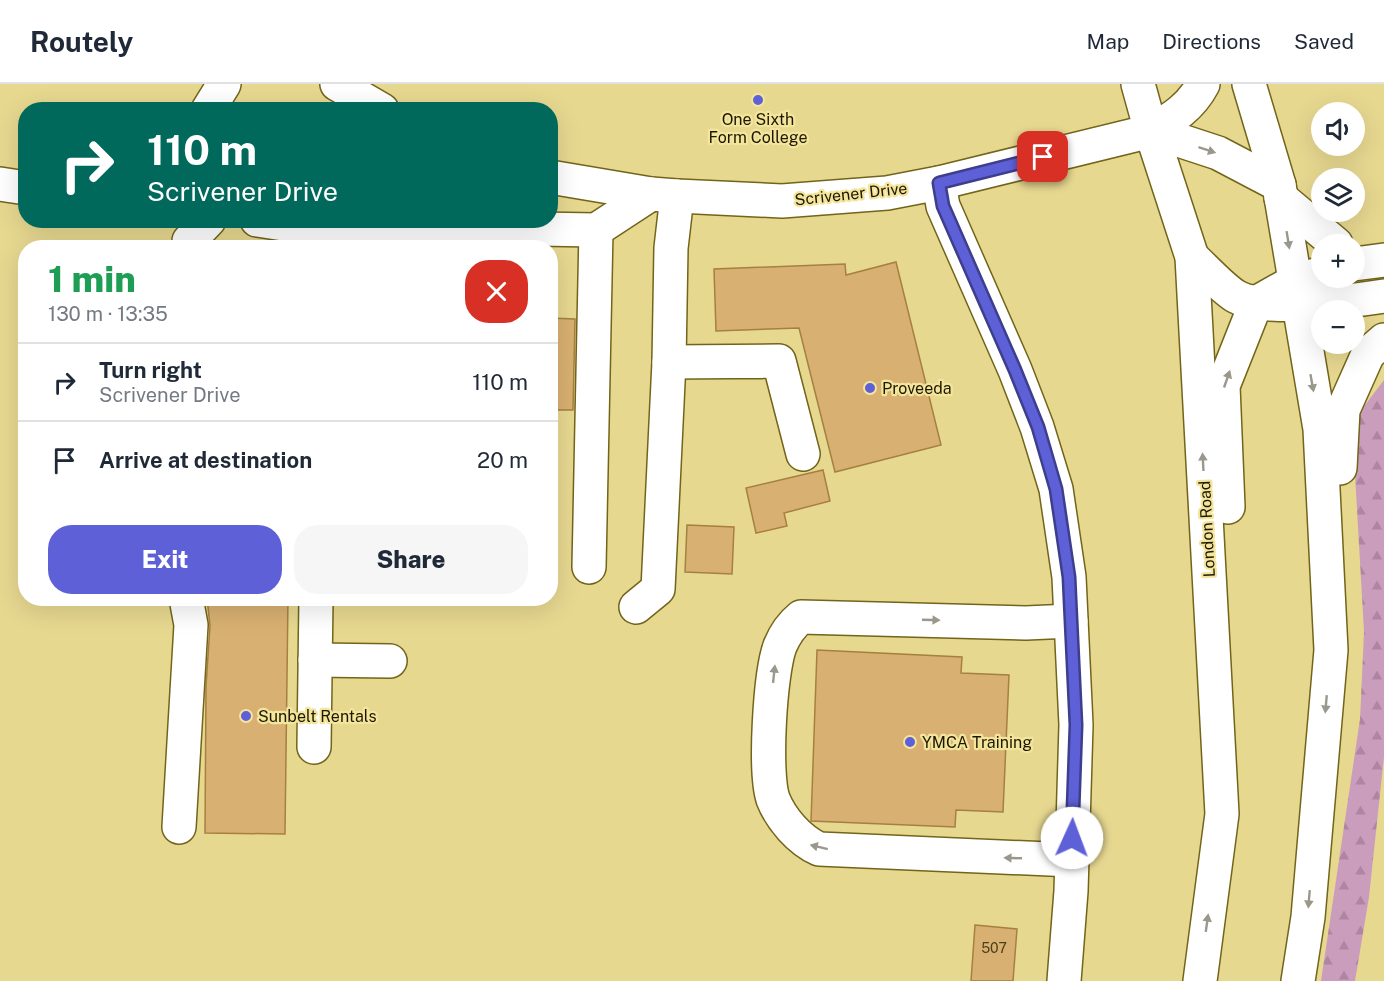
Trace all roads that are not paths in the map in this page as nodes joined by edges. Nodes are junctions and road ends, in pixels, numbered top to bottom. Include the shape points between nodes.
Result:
1 (224, 84) edge
2 (337, 84) edge
3 (1138, 84) edge
4 (1203, 84) edge
5 (1249, 84) edge
6 (213, 102) edge
7 (368, 102) edge
8 (1151, 131) junction
9 (558, 178) edge
10 (939, 183) junction
11 (0, 184) edge
12 (18, 187) edge
13 (1280, 191) junction
14 (664, 195) junction
15 (201, 228) edge
16 (299, 228) edge
17 (597, 230) junction
18 (1329, 234) edge
19 (324, 236) edge
20 (190, 240) edge
21 (1192, 257) junction
22 (1305, 286) edge
23 (1384, 296) edge
24 (1256, 303) junction
25 (1384, 340) edge
26 (669, 362) junction
27 (803, 454) dead end
28 (589, 567) dead end
29 (187, 606) edge
30 (316, 606) edge
31 (636, 607) dead end
32 (1071, 621) junction
33 (1331, 646) junction
34 (315, 660) junction
35 (390, 661) dead end
36 (314, 747) dead end
37 (1222, 814) junction
38 (179, 827) dead end
39 (1072, 860) junction
40 (1064, 981) edge
41 (1200, 981) edge
42 (1298, 981) edge

1 - 6 main road
2 - 7 main road
3 - 8 main road, London Road
4 - 8 main road, Scrivener Drive via 1181,114
5 - 13 main road
8 - 10 main road, Scrivener Drive
8 -> 13 main road via 1218,153
8 - 21 main road, London Road
9 - 14 main road, Scrivener Drive
10 - 14 main road, Scrivener Drive via 887,193 782,201
10 - 32 main road via 943,206 1038,427 1056,489
11 - 12 main road
13 - 18 main road
13 -> 22 main road
14 - 17 main road
14 - 26 main road via 671,248
15 - 20 main road
16 - 19 main road
17 - 19 main road via 483,229
17 - 28 main road
21 - 24 main road via 1237,297
37 -> 21 main road, London Road
22 - 23 main road via 1340,303
22 - 24 main road
22 -> 33 main road via 1320,429
37 -> 24 main road via 1234,683 1223,386
25 - 33 main road via 1368,354 1343,410
26 - 27 main road via 779,361
26 - 31 main road via 658,589
29 - 38 main road via 190,626
30 - 34 main road
32 - 39 main road via 1076,725
39 -> 32 main road via 819,849 808,844 780,814 768,776 775,665 790,626 801,617
33 -> 42 main road via 1308,916
34 - 35 main road
34 - 36 main road
41 -> 37 main road, London Road
39 - 40 main road

